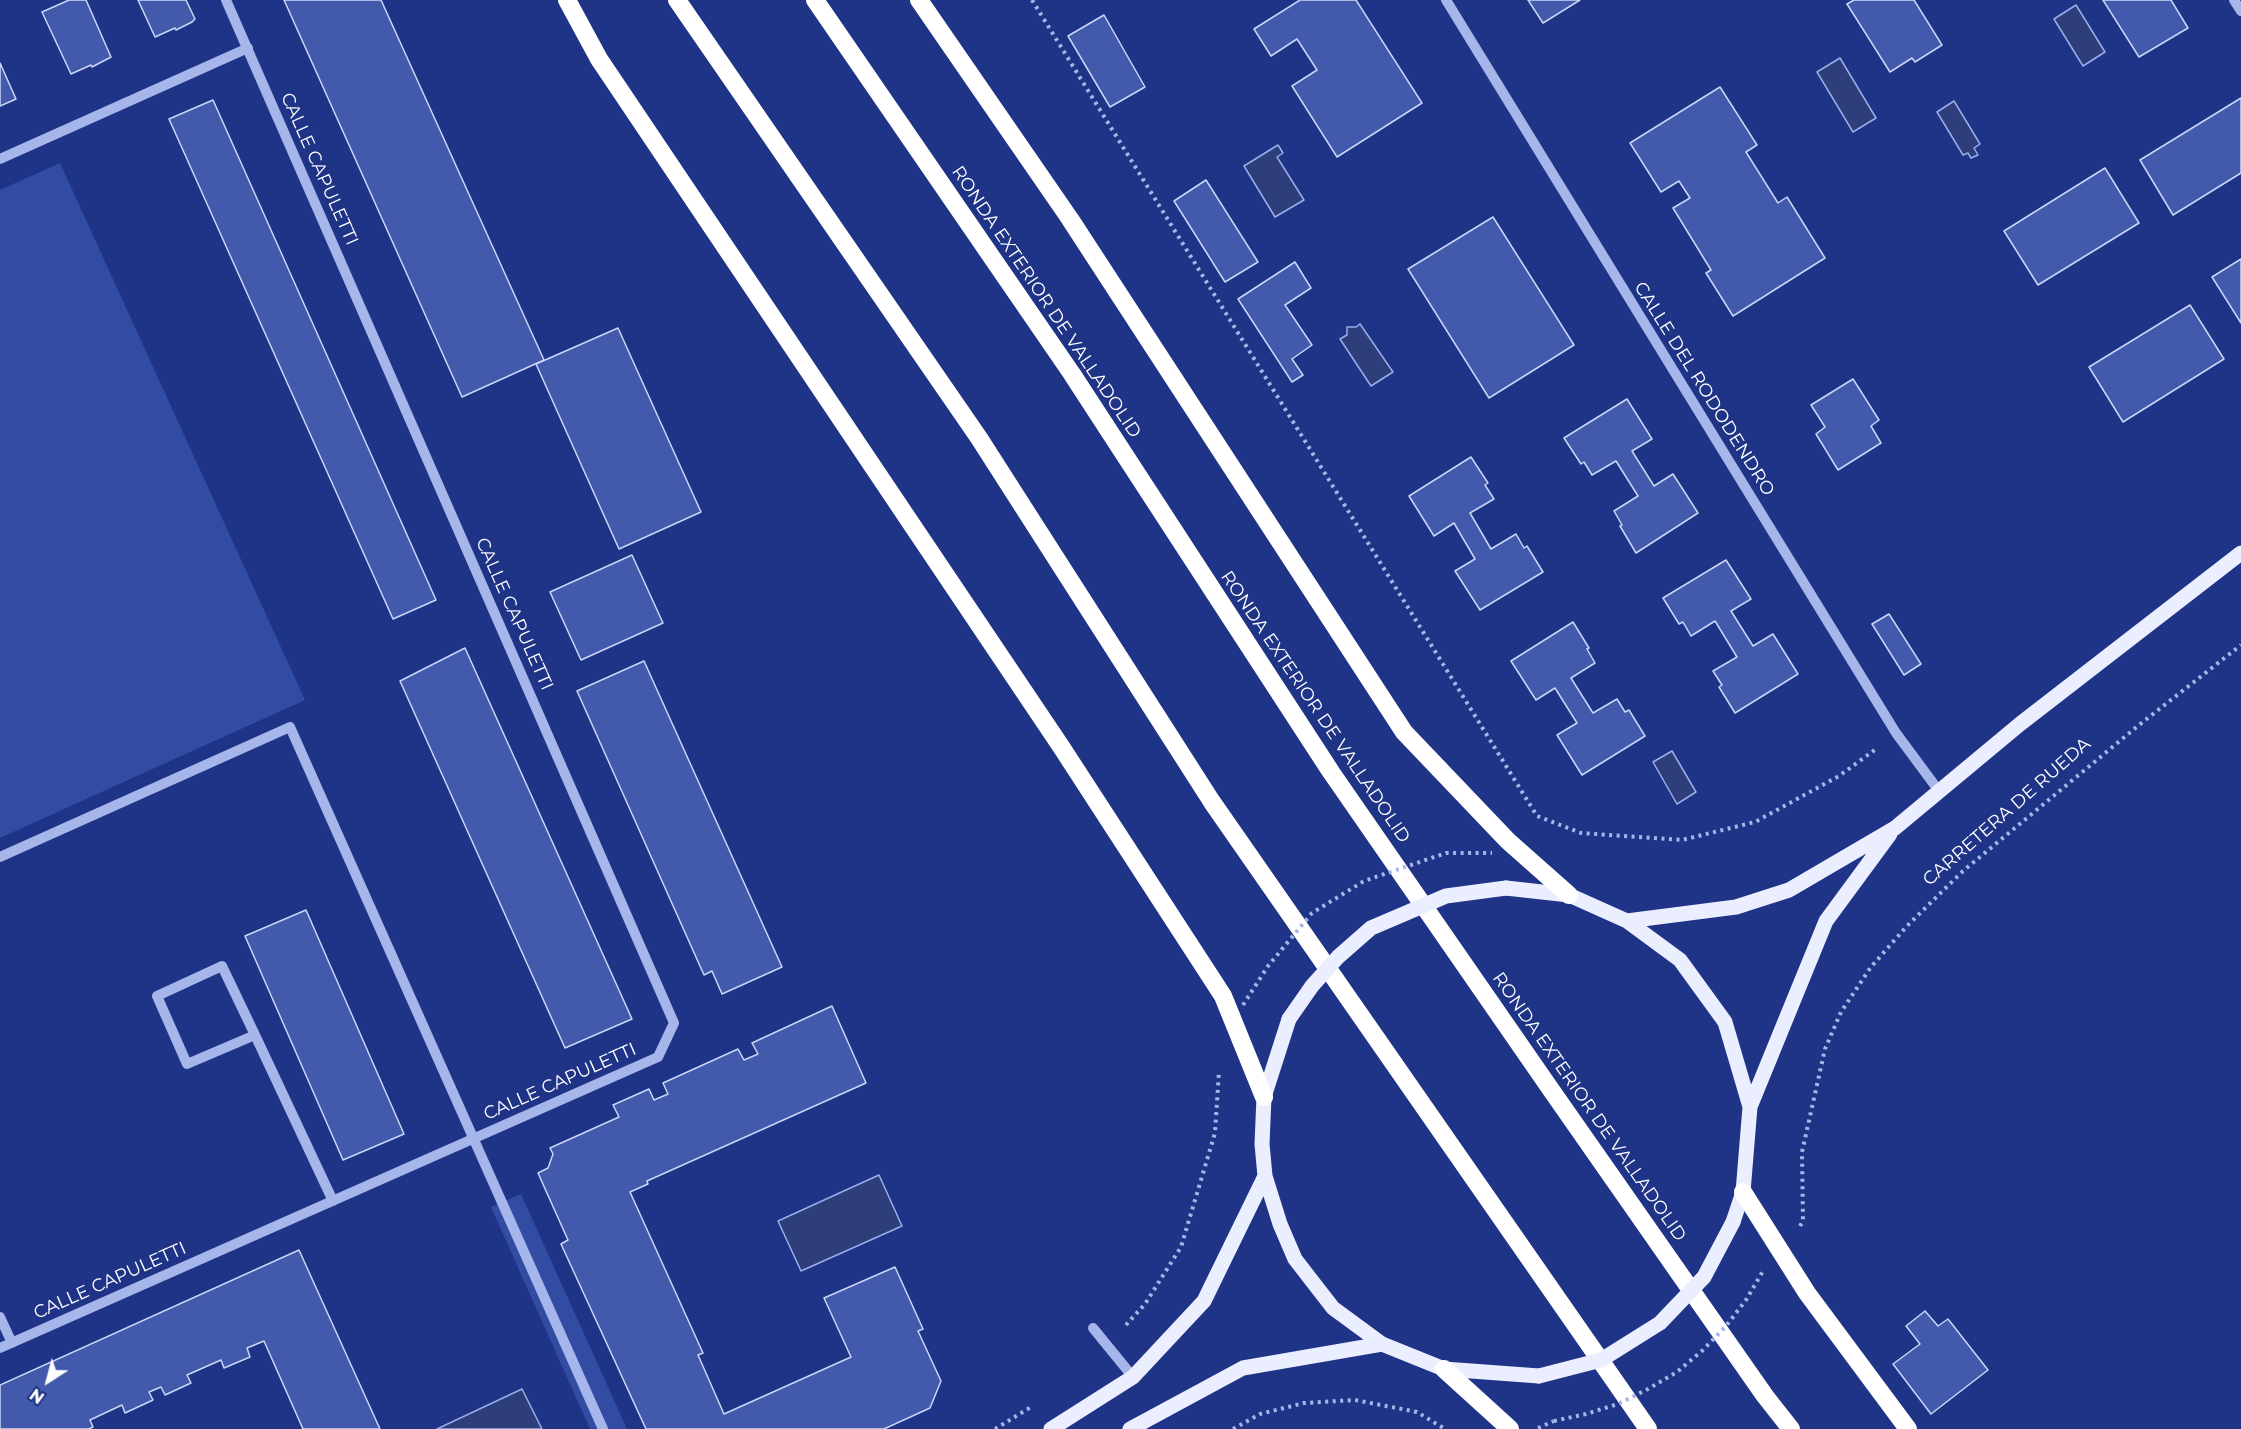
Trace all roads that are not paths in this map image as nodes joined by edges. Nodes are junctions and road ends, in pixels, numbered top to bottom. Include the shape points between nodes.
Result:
1 (226, 0) edge
2 (567, 0) edge
3 (677, 0) edge
4 (815, 0) edge
5 (919, 0) edge
6 (1446, 0) edge
7 (2234, 0) edge
8 (2241, 11) edge
9 (248, 48) junction
10 (0, 159) edge
11 (2241, 553) edge
12 (1939, 791) junction
13 (1895, 828) junction
14 (0, 857) edge
15 (1569, 895) junction
16 (1627, 921) junction
17 (255, 1035) junction
18 (1264, 1097) junction
19 (1750, 1107) junction
20 (474, 1139) junction
21 (1265, 1176) junction
22 (1743, 1192) junction
23 (333, 1201) junction
24 (0, 1317) edge
25 (1093, 1328) dead end
26 (12, 1343) junction
27 (1382, 1344) junction
28 (0, 1348) edge
29 (1444, 1369) junction
30 (1133, 1377) junction
31 (603, 1429) edge
32 (1051, 1429) edge
33 (1130, 1429) edge
34 (1510, 1429) edge
35 (1648, 1429) edge
36 (1791, 1429) edge
37 (1908, 1429) edge

1 - 9 street, CALLE CAPULETTI
2 - 18 highway via 599,59 1137,861 1223,996
3 - 35 highway via 979,438 1212,802
4 - 36 highway, RONDA EXTERIOR DE VALLADOLID via 1072,374 1331,772
5 - 15 highway via 1070,219 1404,732 1508,841
6 - 12 street, CALLE DEL RODODENDRO via 1896,733
7 - 8 street
9 - 10 street
9 - 20 street, CALLE CAPULETTI via 674,1023 658,1057
11 - 12 main road
12 - 13 main road
13 - 16 main road via 1789,890 1736,907
13 - 19 main road via 1826,921
14 - 20 street, CALLE CAPULETTI via 290,727
15 - 16 main road
15 - 18 main road, bridge via 1506,888 1446,896 1371,927 1312,986 1289,1019
16 - 19 main road via 1680,960 1725,1022
17 - 17 street via 222,966 158,996 186,1064
17 - 23 street
18 - 21 main road
19 - 22 main road
20 - 23 street, CALLE CAPULETTI
20 - 31 street, CALLE CAPULETTI
21 - 27 main road via 1294,1259 1333,1308
21 - 30 main road via 1204,1301
22 - 29 main road, bridge via 1733,1222 1704,1277 1660,1323 1600,1360 1539,1376
22 - 37 highway via 1807,1293
23 - 26 street, CALLE CAPULETTI
24 - 26 street
25 - 30 street
26 - 28 street, CALLE CAPULETTI
27 - 29 main road
27 - 33 main road via 1243,1368
29 - 34 highway
30 - 32 main road

